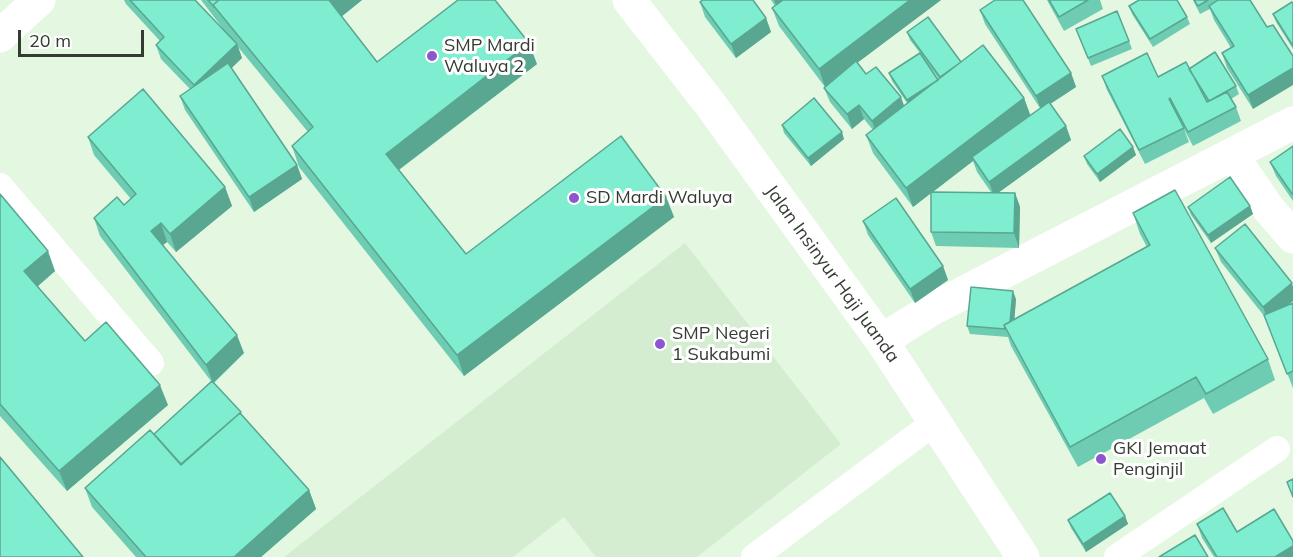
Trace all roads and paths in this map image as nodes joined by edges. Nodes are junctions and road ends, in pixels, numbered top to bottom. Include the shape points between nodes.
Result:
1 (39, 0) edge
2 (629, 0) edge
3 (0, 36) edge
4 (1293, 123) edge
5 (1232, 155) junction
6 (0, 186) edge
7 (1293, 237) edge
8 (881, 340) junction
9 (151, 363) dead end
10 (935, 422) junction
11 (1278, 448) dead end
12 (754, 557) edge
13 (1023, 557) edge
14 (1117, 557) edge

1 - 3 street
2 - 8 street, Jalan Insinyur Haji Juanda via 710,104
4 - 5 street
5 - 7 street
5 - 8 street via 932,309
6 - 9 lane
8 - 10 street, Jalan Insinyur Haji Juanda
10 - 12 lane
10 - 13 street, Jalan Insinyur Haji Juanda
11 - 14 lane

